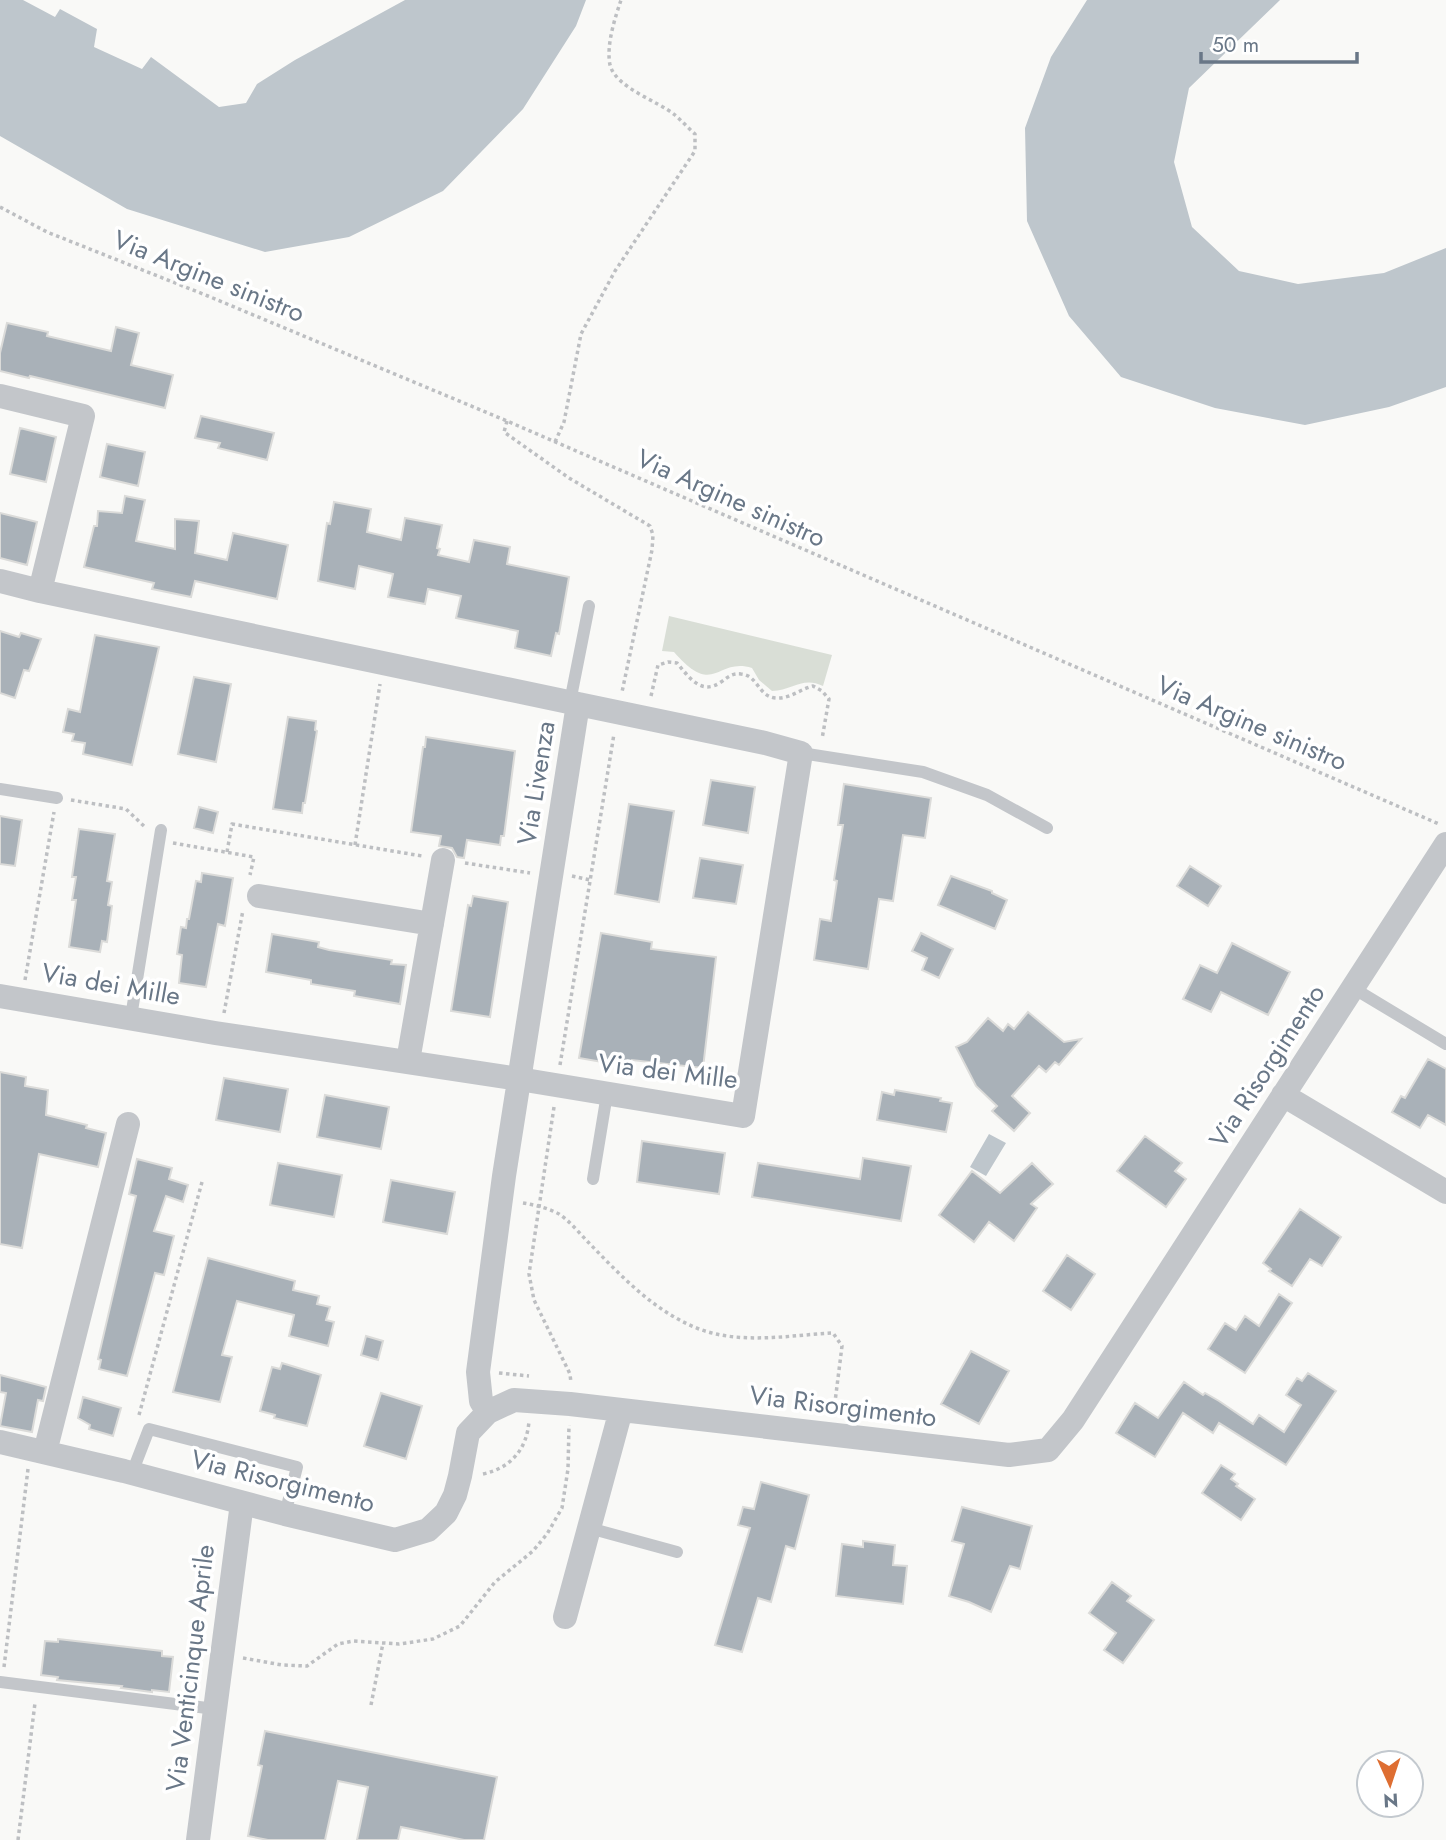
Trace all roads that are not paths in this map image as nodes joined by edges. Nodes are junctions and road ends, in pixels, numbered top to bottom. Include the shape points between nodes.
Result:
1 (0, 397) edge
2 (0, 581) edge
3 (40, 591) junction
4 (589, 607) dead end
5 (574, 703) junction
6 (810, 754) junction
7 (0, 789) edge
8 (57, 798) road end
9 (1047, 828) dead end
10 (160, 835) road end
11 (1446, 844) edge
12 (443, 860) road end
13 (251, 896) road end
14 (432, 925) junction
15 (1353, 988) junction
16 (11, 998) edge
17 (131, 1017) junction
18 (1446, 1044) edge
19 (408, 1061) junction
20 (519, 1079) junction
21 (607, 1094) junction
22 (1283, 1095) junction
23 (128, 1124) dead end
24 (593, 1179) dead end
25 (1446, 1192) edge
26 (621, 1410) junction
27 (488, 1412) junction
28 (0, 1441) edge
29 (36, 1458) junction
30 (132, 1474) junction
31 (242, 1503) junction
32 (285, 1514) junction
33 (589, 1528) junction
34 (677, 1552) dead end
35 (565, 1617) dead end
36 (1, 1679) edge
37 (215, 1709) junction
38 (198, 1840) edge

1 - 3 street via 83,416
2 - 3 street, Via Livenza
3 - 5 street, Via Livenza
4 - 5 lane
5 - 6 street
5 - 20 street, Via Livenza
6 - 9 lane via 923,772 987,795
6 - 21 street, Via dei Mille via 743,1116
7 - 8 lane
10 - 17 lane
11 - 15 street, Via Risorgimento
12 - 14 street
13 - 14 street
14 - 19 street
15 - 18 lane
15 - 22 street, Via Risorgimento
16 - 17 street, Via dei Mille
17 - 19 street, Via dei Mille
19 - 20 street, Via dei Mille
20 - 21 street, Via dei Mille
20 - 27 street, Via Livenza via 478,1372 481,1401
21 - 24 lane
22 - 25 street
22 - 26 street, Via Risorgimento via 1073,1420 1048,1450 1009,1455 833,1422
23 - 29 street
26 - 27 street, Via Risorgimento via 532,1389
26 - 33 street
27 - 32 street, Via Risorgimento via 468,1433 455,1496 446,1513 428,1530 395,1540
28 - 29 street, Via Risorgimento
29 - 30 street, Via Risorgimento
30 - 31 street, Via Risorgimento
30 - 32 lane via 149,1429 297,1467
31 - 32 street, Via Risorgimento
31 - 37 street, Via Venticinque Aprile
33 - 34 lane
33 - 35 street
36 - 37 lane
37 - 38 street, Via Venticinque Aprile

